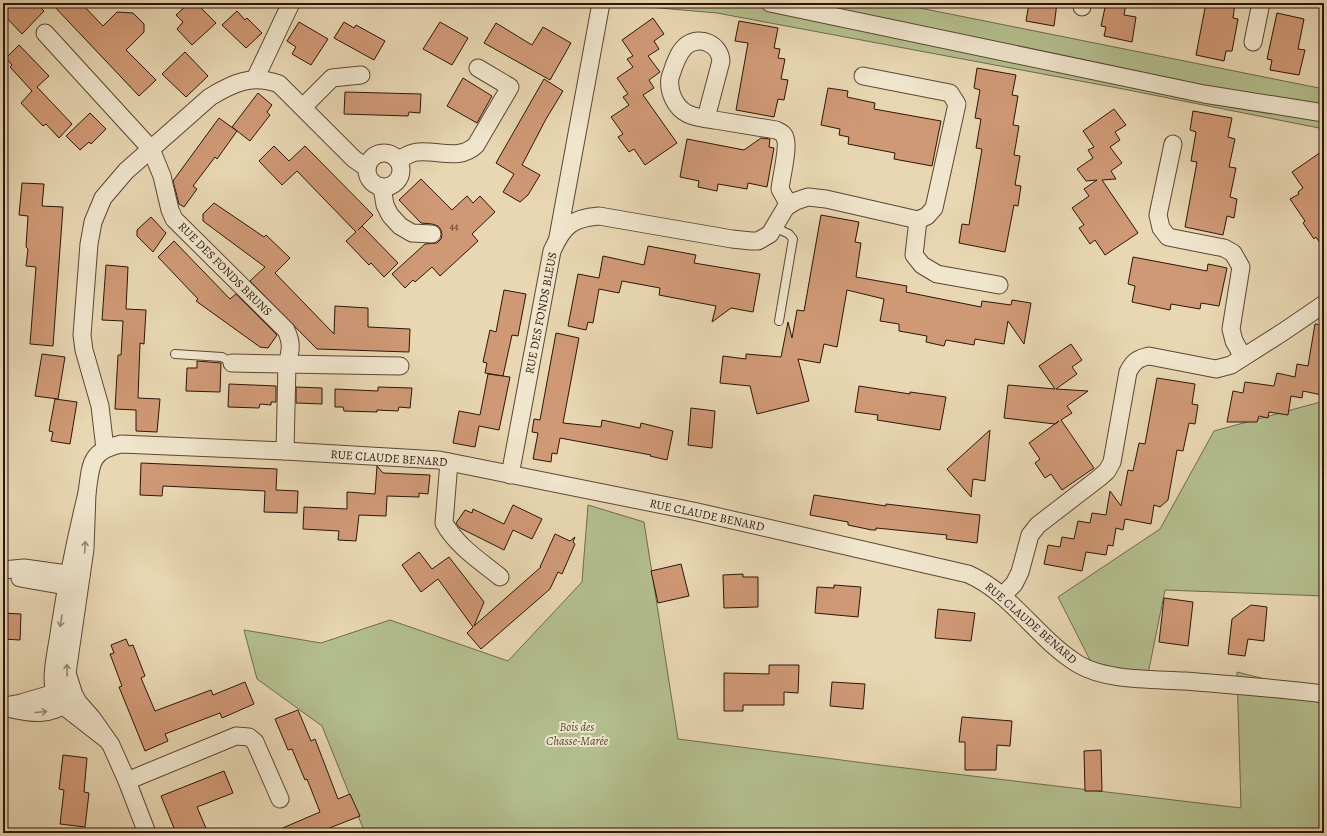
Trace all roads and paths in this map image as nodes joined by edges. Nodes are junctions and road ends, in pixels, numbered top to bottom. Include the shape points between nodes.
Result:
1 (291, 3) edge
2 (601, 3) edge
3 (770, 3) edge
4 (1261, 3) edge
5 (45, 32) dead end
6 (1253, 42) dead end
7 (478, 68) dead end
8 (361, 75) dead end
9 (863, 76) dead end
10 (255, 79) junction
11 (302, 107) junction
12 (1324, 114) edge
13 (706, 118) dead end
14 (1173, 144) dead end
15 (151, 149) junction
16 (398, 160) junction
17 (367, 168) junction
18 (382, 187) junction
19 (789, 205) junction
20 (918, 220) junction
21 (774, 227) junction
22 (432, 234) dead end
23 (558, 236) junction
24 (999, 285) dead end
25 (1324, 304) edge
26 (778, 320) dead end
27 (175, 354) dead end
28 (1243, 357) junction
29 (232, 363) joint
30 (287, 364) junction
31 (400, 366) dead end
32 (105, 449) junction
33 (285, 451) junction
34 (449, 462) junction
35 (510, 475) junction
36 (3, 571) edge
37 (500, 577) dead end
38 (74, 582) junction
39 (1002, 596) junction
40 (1324, 694) edge
41 (66, 696) junction
42 (3, 706) edge
43 (127, 781) junction
44 (280, 798) dead end
45 (147, 833) edge

1 - 10 street
2 - 23 street
3 - 12 street via 1204,94
4 - 6 street
5 - 15 street, RUE DES FONDS BRUNS
7 - 16 street via 510,87 476,146 471,151 458,154 418,152
8 - 11 street via 332,78
9 - 20 street via 950,93 957,104 934,208
10 - 11 street via 279,84
10 - 15 street via 238,82 210,97
11 - 17 street via 354,159
13 - 19 street via 782,133 786,138 787,148 780,189
14 - 28 street via 1158,215 1161,228 1168,237 1224,248 1233,253 1241,267 1231,329
15 - 30 street, RUE DES FONDS BRUNS via 162,176 174,219 286,330 291,351
15 - 32 street via 126,171 103,198 93,222 89,244 82,335 100,406
16 - 17 street via 393,155 380,153 369,161
16 - 18 street via 401,172 399,178 394,183
17 - 18 street via 370,180
18 - 22 street via 385,205 400,226 412,233
19 - 20 street, RUE DES FONDS BLEUS via 808,197
19 - 21 street, RUE DES FONDS BLEUS via 778,217
20 - 24 street via 914,255 922,265 937,274
21 - 23 street, RUE DES FONDS BLEUS via 765,238 752,241 599,216 584,217 573,222
21 - 26 lane via 789,234 792,239
23 - 35 street, RUE DES FONDS BLEUS via 552,251
25 - 28 street
27 - 29 lane via 222,357
28 - 39 street via 1231,365 1216,369 1149,356 1140,358 1132,364 1128,372 1112,462 1099,478 1038,525 1030,535 1014,584
29 - 30 street
30 - 31 street
30 - 33 street, RUE DES FONDS BRUNS
32 - 33 street, RUE CLAUDE BENARD via 129,444
32 - 38 street via 92,463 87,493 85,549
33 - 34 street, RUE CLAUDE BENARD
34 - 35 street, RUE CLAUDE BENARD
34 - 37 street via 444,523 459,545
35 - 39 street, RUE CLAUDE BENARD via 693,511 968,574
36 - 38 street via 22,579
38 - 41 street via 53,670 53,679
39 - 40 street, RUE CLAUDE BENARD via 1051,643 1077,664 1090,670 1119,676 1282,688
41 - 42 street
41 - 43 street via 106,739
43 - 44 street via 236,736 249,737 255,742
43 - 45 street

